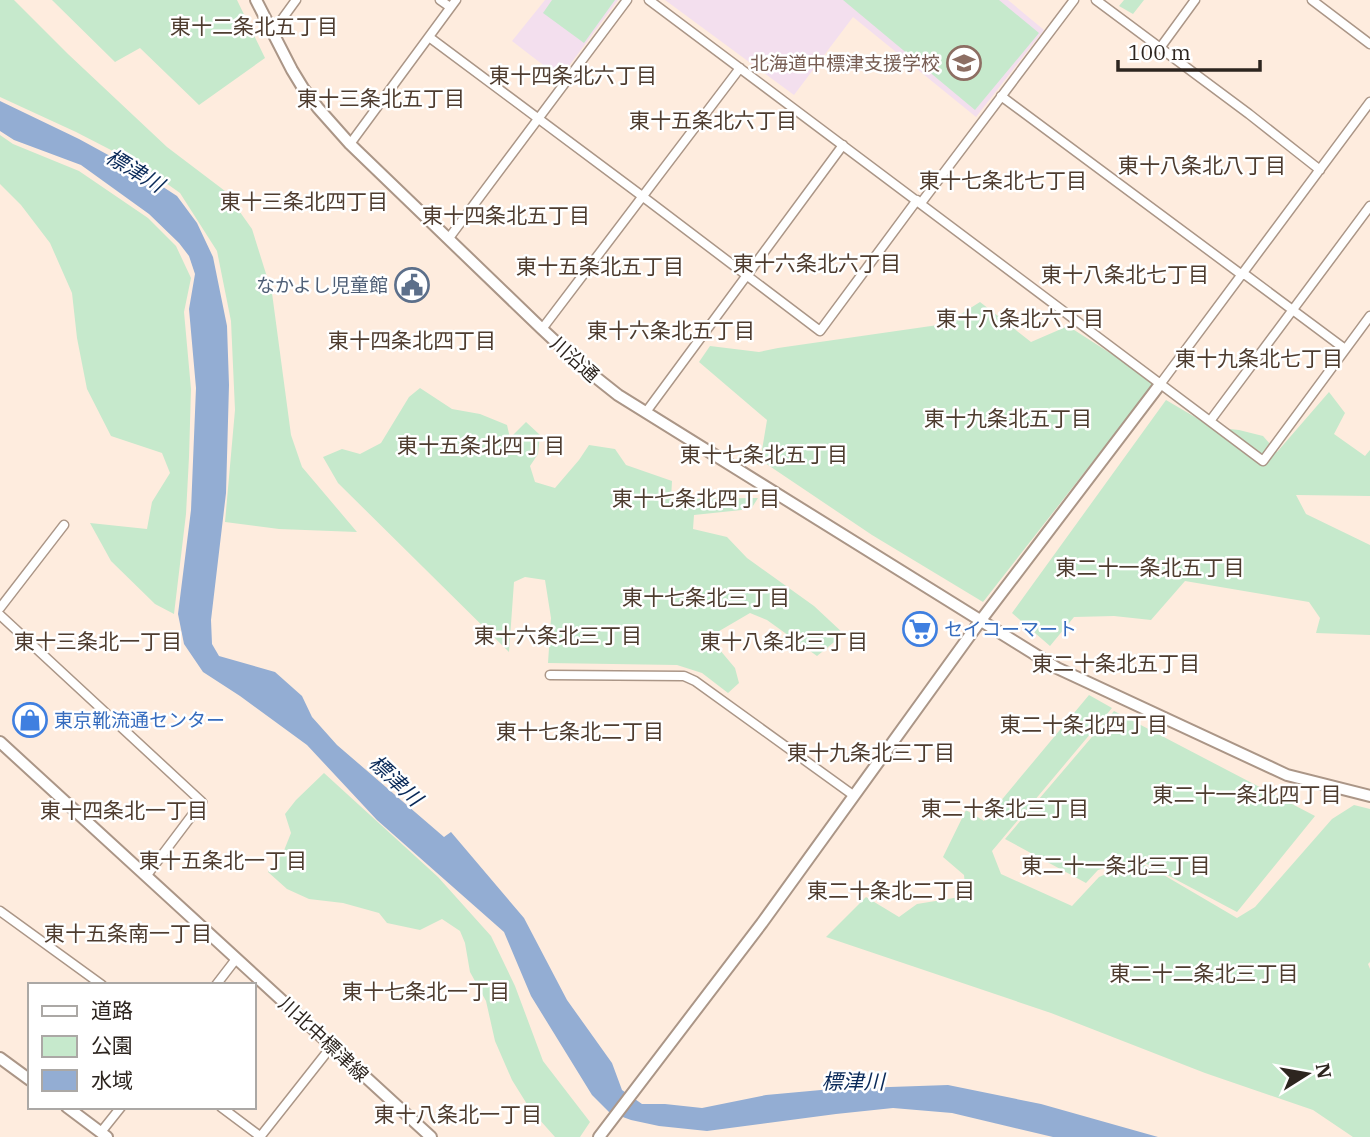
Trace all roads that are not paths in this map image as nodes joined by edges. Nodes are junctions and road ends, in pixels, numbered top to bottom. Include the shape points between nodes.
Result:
1 (256, 0) edge
2 (296, 0) edge
3 (440, 0) edge
4 (627, 0) edge
5 (649, 0) edge
6 (1074, 0) edge
7 (1097, 0) edge
8 (1195, 0) edge
9 (1312, 0) edge
10 (453, 4) edge
11 (272, 33) junction
12 (429, 37) junction
13 (1370, 44) edge
14 (1160, 48) junction
15 (740, 68) junction
16 (1001, 96) junction
17 (1370, 102) edge
18 (538, 119) junction
19 (350, 144) junction
20 (843, 145) junction
21 (1320, 170) junction
22 (642, 196) junction
23 (919, 202) junction
24 (1370, 206) edge
25 (449, 238) junction
26 (1243, 274) junction
27 (746, 275) junction
28 (1294, 310) junction
29 (1370, 316) edge
30 (542, 329) junction
31 (1345, 349) junction
32 (1161, 383) junction
33 (646, 412) junction
34 (1210, 421) junction
35 (64, 525) dead end
36 (0, 608) edge
37 (0, 615) edge
38 (981, 620) junction
39 (550, 674) dead end
40 (0, 742) edge
41 (853, 795) junction
42 (1370, 796) edge
43 (146, 875) junction
44 (0, 911) edge
45 (236, 960) junction
46 (99, 983) edge
47 (218, 983) edge
48 (331, 1046) junction
49 (0, 1058) edge
50 (28, 1079) edge
51 (70, 1109) edge
52 (120, 1109) edge
53 (224, 1109) edge
54 (104, 1135) edge
55 (427, 1136) edge
56 (260, 1137) edge
57 (600, 1137) edge

1 - 11 street, 川沿通
2 - 11 street
3 - 10 street
4 - 18 street
5 - 15 street
6 - 16 street
7 - 14 street
8 - 14 street
9 - 13 street
10 - 12 street
11 - 19 street, 川沿通 via 303,88
12 - 18 street
12 - 19 street
14 - 21 street
15 - 20 street
15 - 22 street
16 - 23 street
16 - 26 street
17 - 21 street
18 - 22 street
18 - 25 street
19 - 25 street, 川沿通
20 - 23 street
20 - 27 street
21 - 26 street
22 - 27 street
22 - 30 street
23 - 27 street via 820,331
23 - 32 street
24 - 28 street
25 - 30 street, 川沿通
26 - 28 street
26 - 32 street
27 - 33 street
28 - 31 street
28 - 34 street
29 - 31 street
30 - 33 street, 川沿通 via 602,384
31 - 34 street via 1263,461
32 - 34 street
32 - 38 street
33 - 38 street, 川沿通
35 - 36 street
37 - 43 street via 202,802
38 - 41 street
38 - 42 street, 川沿通 via 1057,668 1254,761 1287,775
39 - 41 street via 684,676
40 - 43 street, 川北中標津線
41 - 57 street
43 - 45 street, 川北中標津線
44 - 46 street
45 - 47 street
45 - 48 street, 川北中標津線
48 - 55 street, 川北中標津線
48 - 56 street
49 - 50 street
51 - 54 street
52 - 54 street
53 - 56 street

